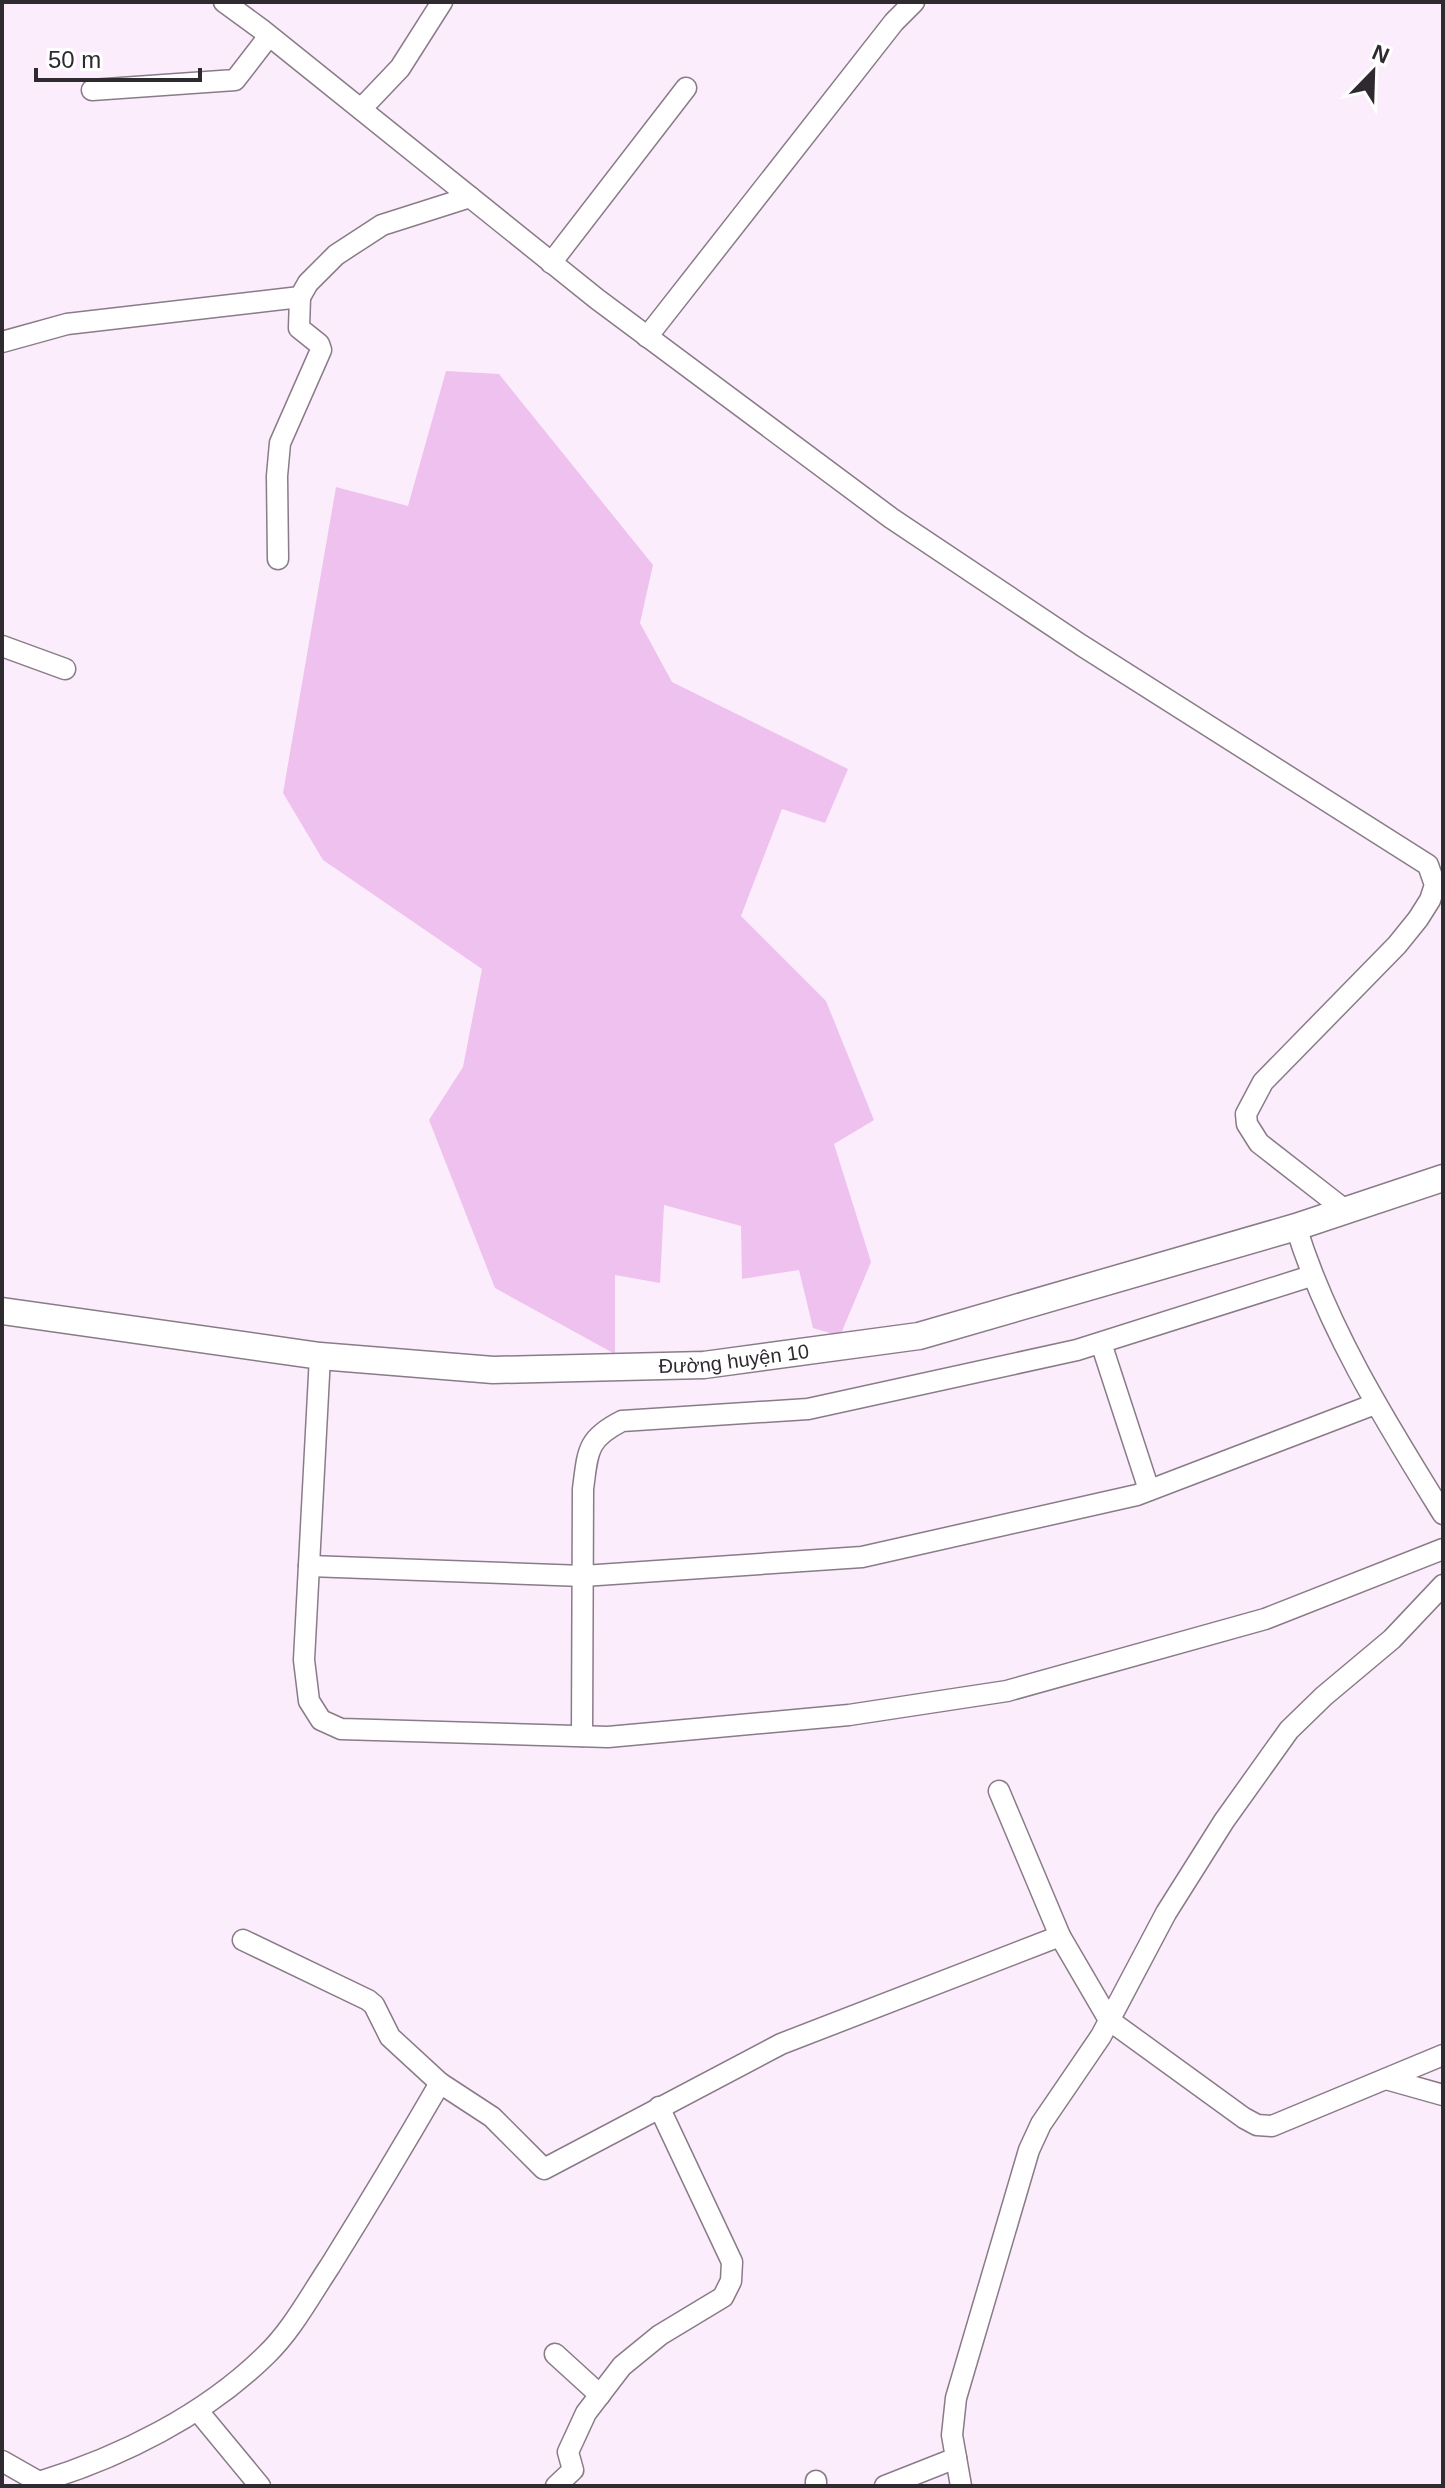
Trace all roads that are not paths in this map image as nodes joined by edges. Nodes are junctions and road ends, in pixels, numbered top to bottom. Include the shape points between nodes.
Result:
1 (224, 2) edge
2 (442, 2) edge
3 (914, 2) edge
4 (269, 36) junction
5 (686, 88) dead end
6 (92, 90) dead end
7 (361, 109) junction
8 (470, 197) junction
9 (551, 263) junction
10 (300, 297) junction
11 (647, 337) junction
12 (2, 342) edge
13 (278, 559) dead end
14 (2, 646) edge
15 (65, 669) dead end
16 (1439, 886) edge
17 (1443, 1178) edge
18 (1345, 1210) junction
19 (1296, 1227) junction
20 (1311, 1276) junction
21 (2, 1311) edge
22 (1101, 1343) junction
23 (320, 1356) junction
24 (1375, 1404) junction
25 (1149, 1490) junction
26 (1443, 1514) edge
27 (1443, 1549) edge
28 (309, 1566) junction
29 (583, 1576) junction
30 (1443, 1585) edge
31 (582, 1736) junction
32 (999, 1791) dead end
33 (1060, 1936) junction
34 (243, 1940) dead end
35 (1109, 2020) junction
36 (1443, 2055) edge
37 (1386, 2079) junction
38 (440, 2083) junction
39 (1443, 2095) edge
40 (659, 2107) junction
41 (555, 2354) dead end
42 (600, 2395) junction
43 (198, 2411) junction
44 (956, 2458) junction
45 (2, 2461) edge
46 (38, 2484) edge
47 (260, 2486) edge
48 (556, 2486) edge
49 (885, 2486) edge
50 (961, 2486) edge

1 - 4 street
2 - 7 street via 400,68
3 - 11 street
4 - 6 street via 235,80
4 - 7 street
5 - 9 street
7 - 8 street
8 - 9 street
8 - 10 street via 382,225 336,255
9 - 11 street
10 - 12 street via 67,324
10 - 13 street via 299,328 321,350 280,443
11 - 16 street via 902,526 1428,865
14 - 15 street
16 - 18 street via 1397,945 1263,1082 1246,1114 1259,1143
17 - 18 street, Đường huyện 10
18 - 19 street, Đường huyện 10
19 - 20 street
19 - 23 street, Đường huyện 10 via 919,1336 704,1365 493,1370
20 - 22 street
20 - 24 street
21 - 23 street, Đường huyện 10
22 - 25 street
22 - 29 street via 808,1409 622,1421 604,1430 588,1451
23 - 28 street
24 - 25 street
24 - 26 street
25 - 29 street via 862,1557
27 - 31 street via 1265,1619 1007,1691 849,1715
28 - 29 street
28 - 31 street via 304,1660 309,1701 321,1720 341,1729
29 - 31 street
30 - 35 street via 1392,1639 1289,1730 1166,1913
32 - 33 street
33 - 35 street
33 - 40 street via 781,2044
34 - 38 street via 368,2000 390,2037
35 - 37 street via 1257,2125 1272,2126
35 - 44 street via 1029,2150 956,2398
36 - 37 street
37 - 39 street
38 - 40 street via 492,2117 544,2169
38 - 43 street via 296,2319 267,2354
40 - 42 street via 732,2262 731,2281 723,2297 660,2335 622,2366
41 - 42 street
42 - 48 street via 568,2452 573,2470
43 - 46 street via 81,2470
43 - 47 street
44 - 49 street
44 - 50 street
45 - 46 street

